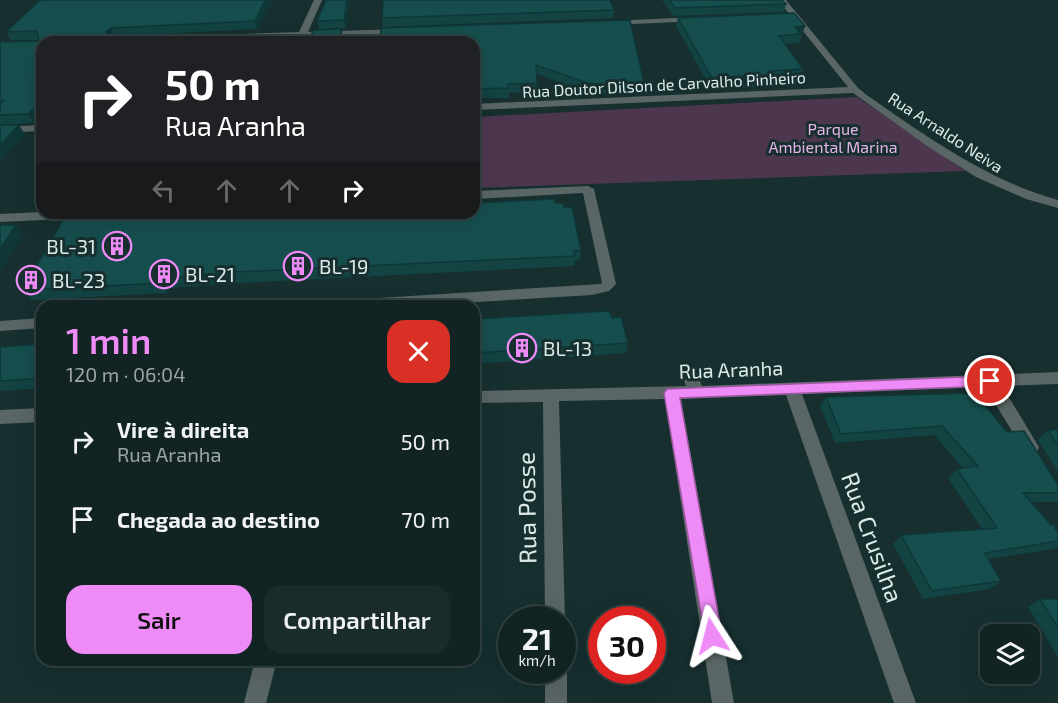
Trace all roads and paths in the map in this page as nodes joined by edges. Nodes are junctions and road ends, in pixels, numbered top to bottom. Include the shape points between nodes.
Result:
1 (318, 0) edge
2 (782, 0) edge
3 (784, 16) edge
4 (796, 16) junction
5 (702, 19) edge
6 (596, 23) edge
7 (408, 31) edge
8 (302, 36) edge
9 (332, 36) edge
10 (855, 90) junction
11 (480, 107) edge
12 (36, 128) edge
13 (0, 130) edge
14 (480, 195) edge
15 (1058, 204) edge
16 (36, 216) edge
17 (0, 218) edge
18 (435, 300) edge
19 (36, 323) edge
20 (0, 326) edge
21 (689, 372) dead end
22 (1058, 378) edge
23 (990, 381) junction
24 (792, 388) junction
25 (696, 392) junction
26 (672, 393) junction
27 (551, 395) junction
28 (480, 397) edge
29 (36, 415) edge
30 (0, 417) edge
31 (1040, 462) edge
32 (555, 606) edge
33 (264, 666) edge
34 (556, 684) edge
35 (255, 703) edge
36 (556, 703) edge
37 (723, 703) edge
38 (905, 703) edge

1 - 8 street
2 - 4 street, Rua Arnaldo Neiva
3 - 4 street
4 - 10 street, Rua Arnaldo Neiva
5 - 6 street
7 - 9 street
10 - 11 street, Rua Doutor Dilson de Carvalho Pinheiro
10 - 15 street, Rua Arnaldo Neiva via 968,169 999,186
12 - 13 street
14 - 18 street via 588,189 609,284 592,291
16 - 17 street
19 - 20 street
21 - 25 street
22 - 23 street, Rua Aranha
23 - 24 street, Rua Aranha
23 - 31 street
24 - 25 street, Rua Aranha
24 - 38 street, Rua Crusilha
25 - 26 street, Rua Aranha
26 - 27 street, Rua Aranha
26 - 37 street
27 - 28 street, Rua Aranha
27 - 32 street, Rua Posse
29 - 30 street
33 - 35 street
34 - 36 street

